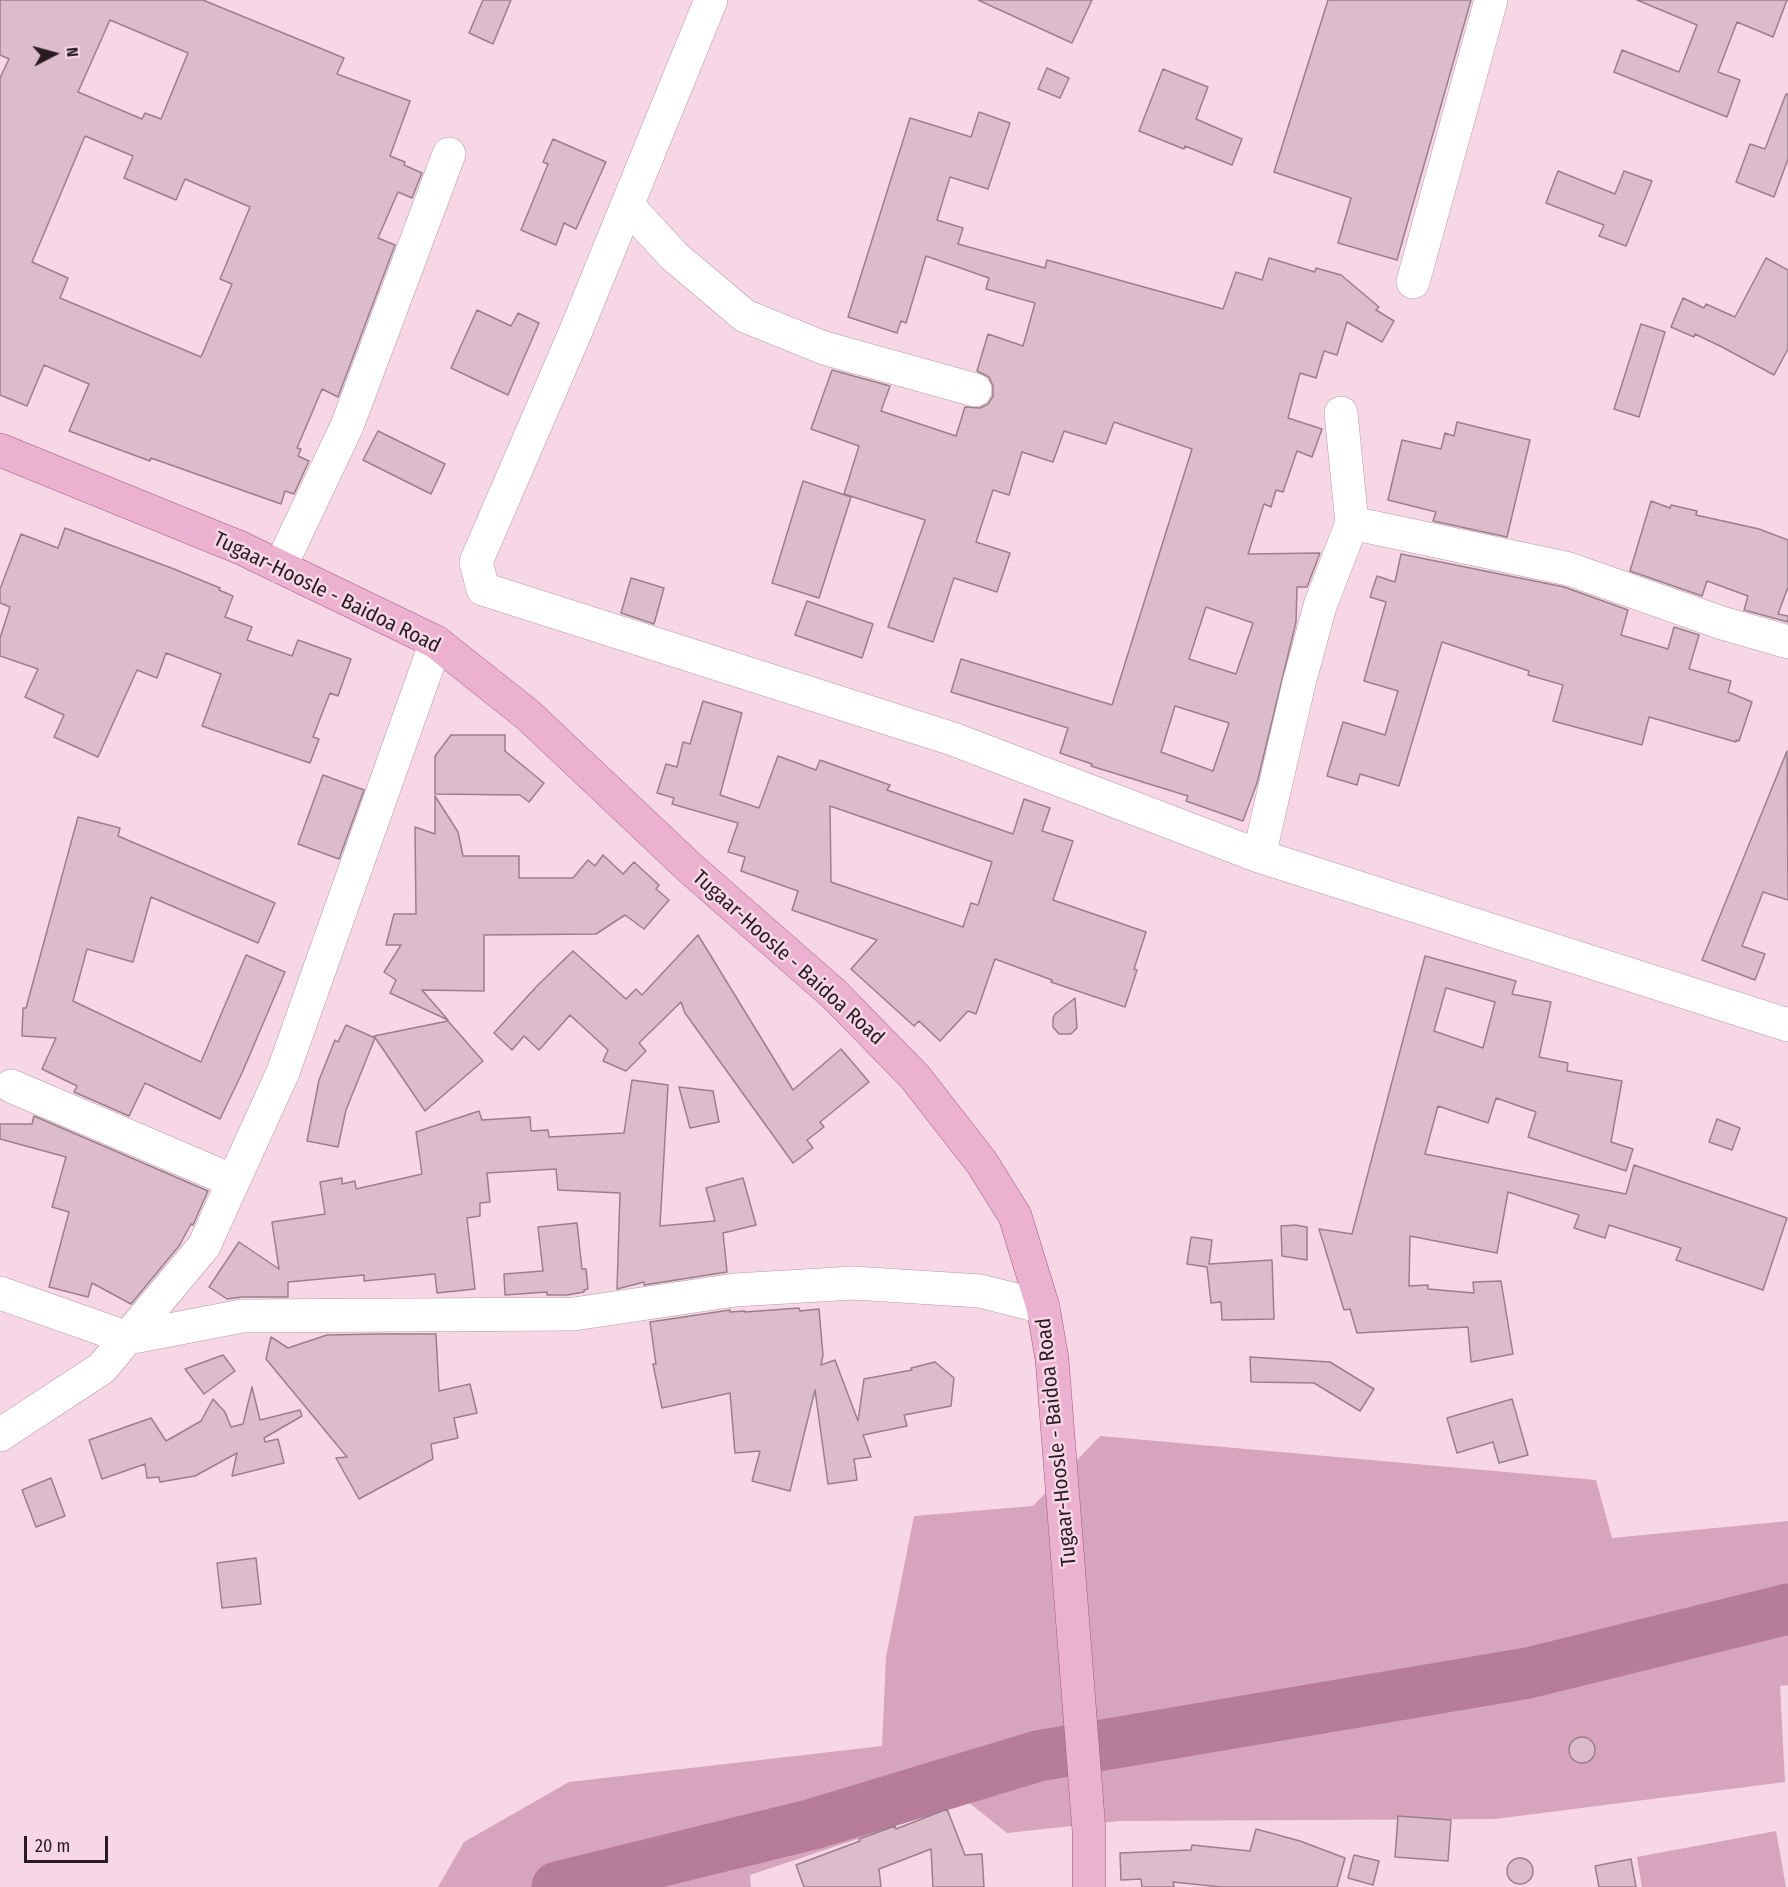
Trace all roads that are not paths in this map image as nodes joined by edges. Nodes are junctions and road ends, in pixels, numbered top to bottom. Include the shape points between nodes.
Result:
1 (711, 0) edge
2 (1491, 0) edge
3 (449, 154) dead end
4 (627, 205) junction
5 (1413, 282) dead end
6 (975, 390) dead end
7 (1341, 413) dead end
8 (0, 450) edge
9 (1352, 523) junction
10 (280, 567) junction
11 (436, 642) junction
12 (1788, 642) edge
13 (1259, 856) junction
14 (1788, 1025) edge
15 (11, 1086) dead end
16 (233, 1181) junction
17 (0, 1293) edge
18 (1043, 1307) junction
19 (128, 1338) junction
20 (0, 1435) edge
21 (1089, 1887) edge

1 - 4 street
2 - 5 street
3 - 10 street via 347,426
4 - 6 street via 674,256 745,316 824,348
4 - 13 street via 476,562 483,589 953,739
7 - 9 street
8 - 10 main road, Tugaar-Hoosle - Baidoa Road
9 - 12 street via 1569,569
9 - 13 street via 1320,606
10 - 11 main road, Tugaar-Hoosle - Baidoa Road
11 - 16 street via 283,1072
11 - 18 main road, Tugaar-Hoosle - Baidoa Road via 528,715 690,868 834,994 915,1077 982,1163 1015,1216
13 - 14 street
15 - 16 street
16 - 19 street via 204,1246
17 - 19 street
18 - 19 street via 980,1291 854,1282 735,1290 574,1314 242,1316
18 - 21 main road, Tugaar-Hoosle - Baidoa Road via 1052,1359 1078,1668
19 - 20 street via 102,1368

